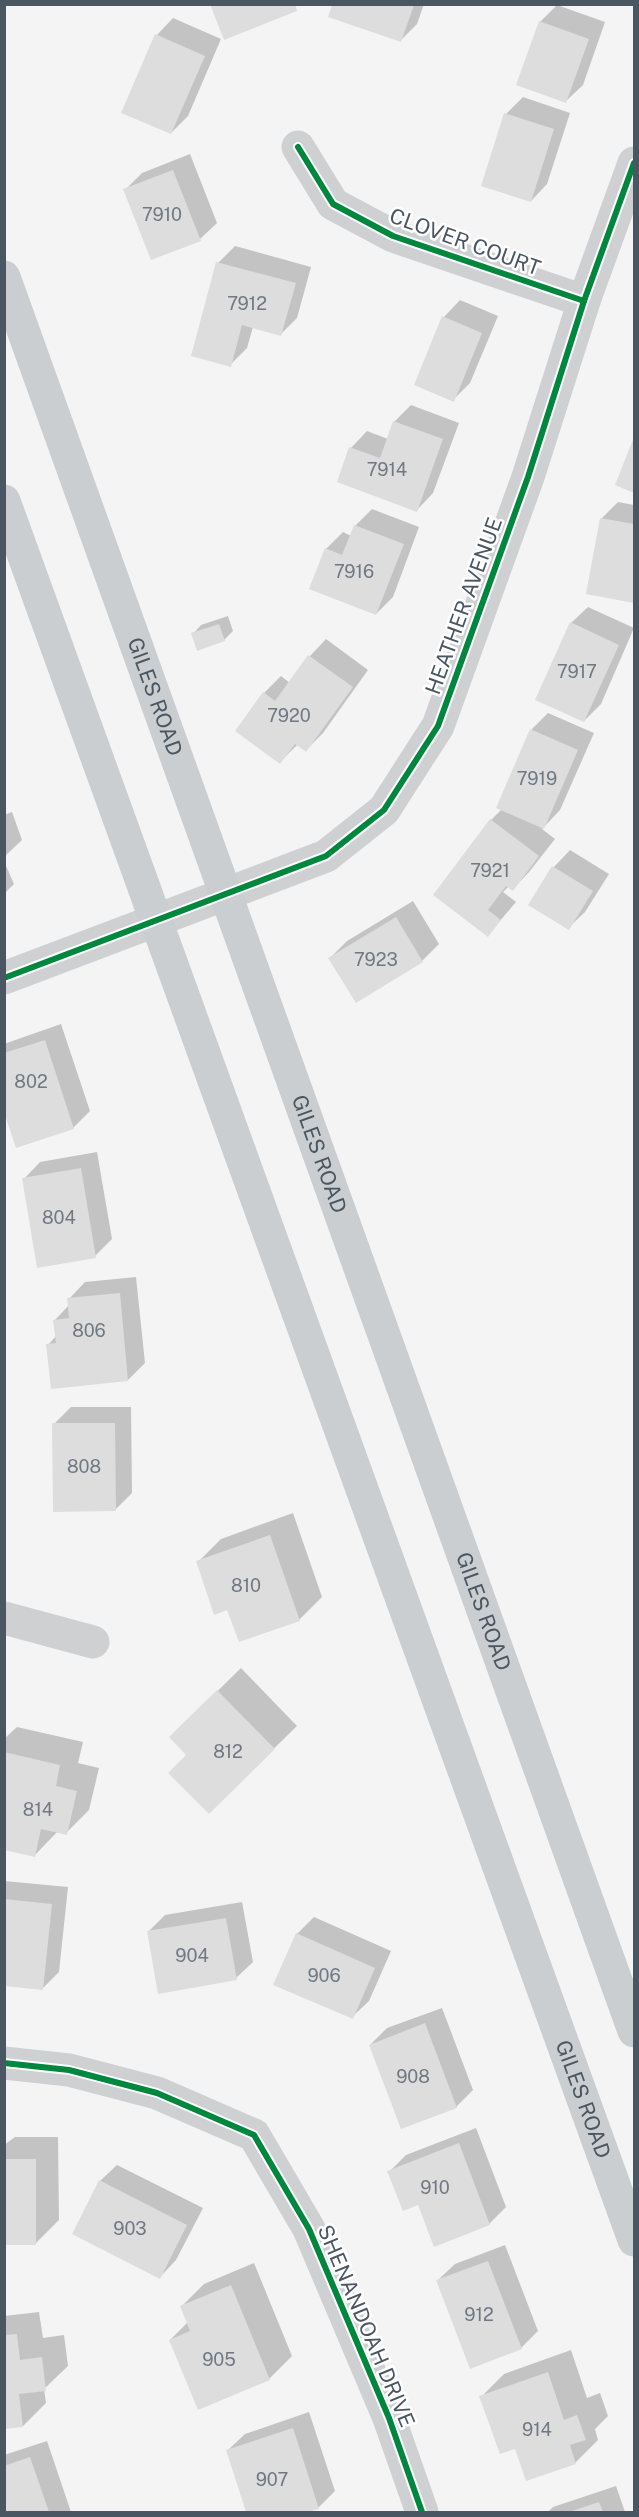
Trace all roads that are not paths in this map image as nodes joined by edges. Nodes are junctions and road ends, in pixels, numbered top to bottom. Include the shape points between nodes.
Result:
1 (298, 147) dead end
2 (634, 163) edge
3 (4, 277) edge
4 (584, 301) junction
5 (4, 501) edge
6 (225, 895) junction
7 (158, 920) junction
8 (4, 978) edge
9 (4, 1618) edge
10 (93, 1642) dead end
11 (634, 2031) edge
12 (4, 2063) edge
13 (634, 2240) edge
14 (422, 2512) edge

1 - 4 street, CLOVER COURT via 333,204 393,236
2 - 4 street, HEATHER AVENUE
3 - 6 main road, GILES ROAD
4 - 6 street, HEATHER AVENUE via 528,477 438,726 384,810 326,856
5 - 7 main road, GILES ROAD
6 - 7 street, HEATHER AVENUE
6 - 11 main road, GILES ROAD
7 - 8 street, HEATHER AVENUE
7 - 13 main road, GILES ROAD
9 - 10 street
12 - 14 street, SHENANDOAH DRIVE via 69,2070 157,2093 254,2135 309,2229 389,2418

